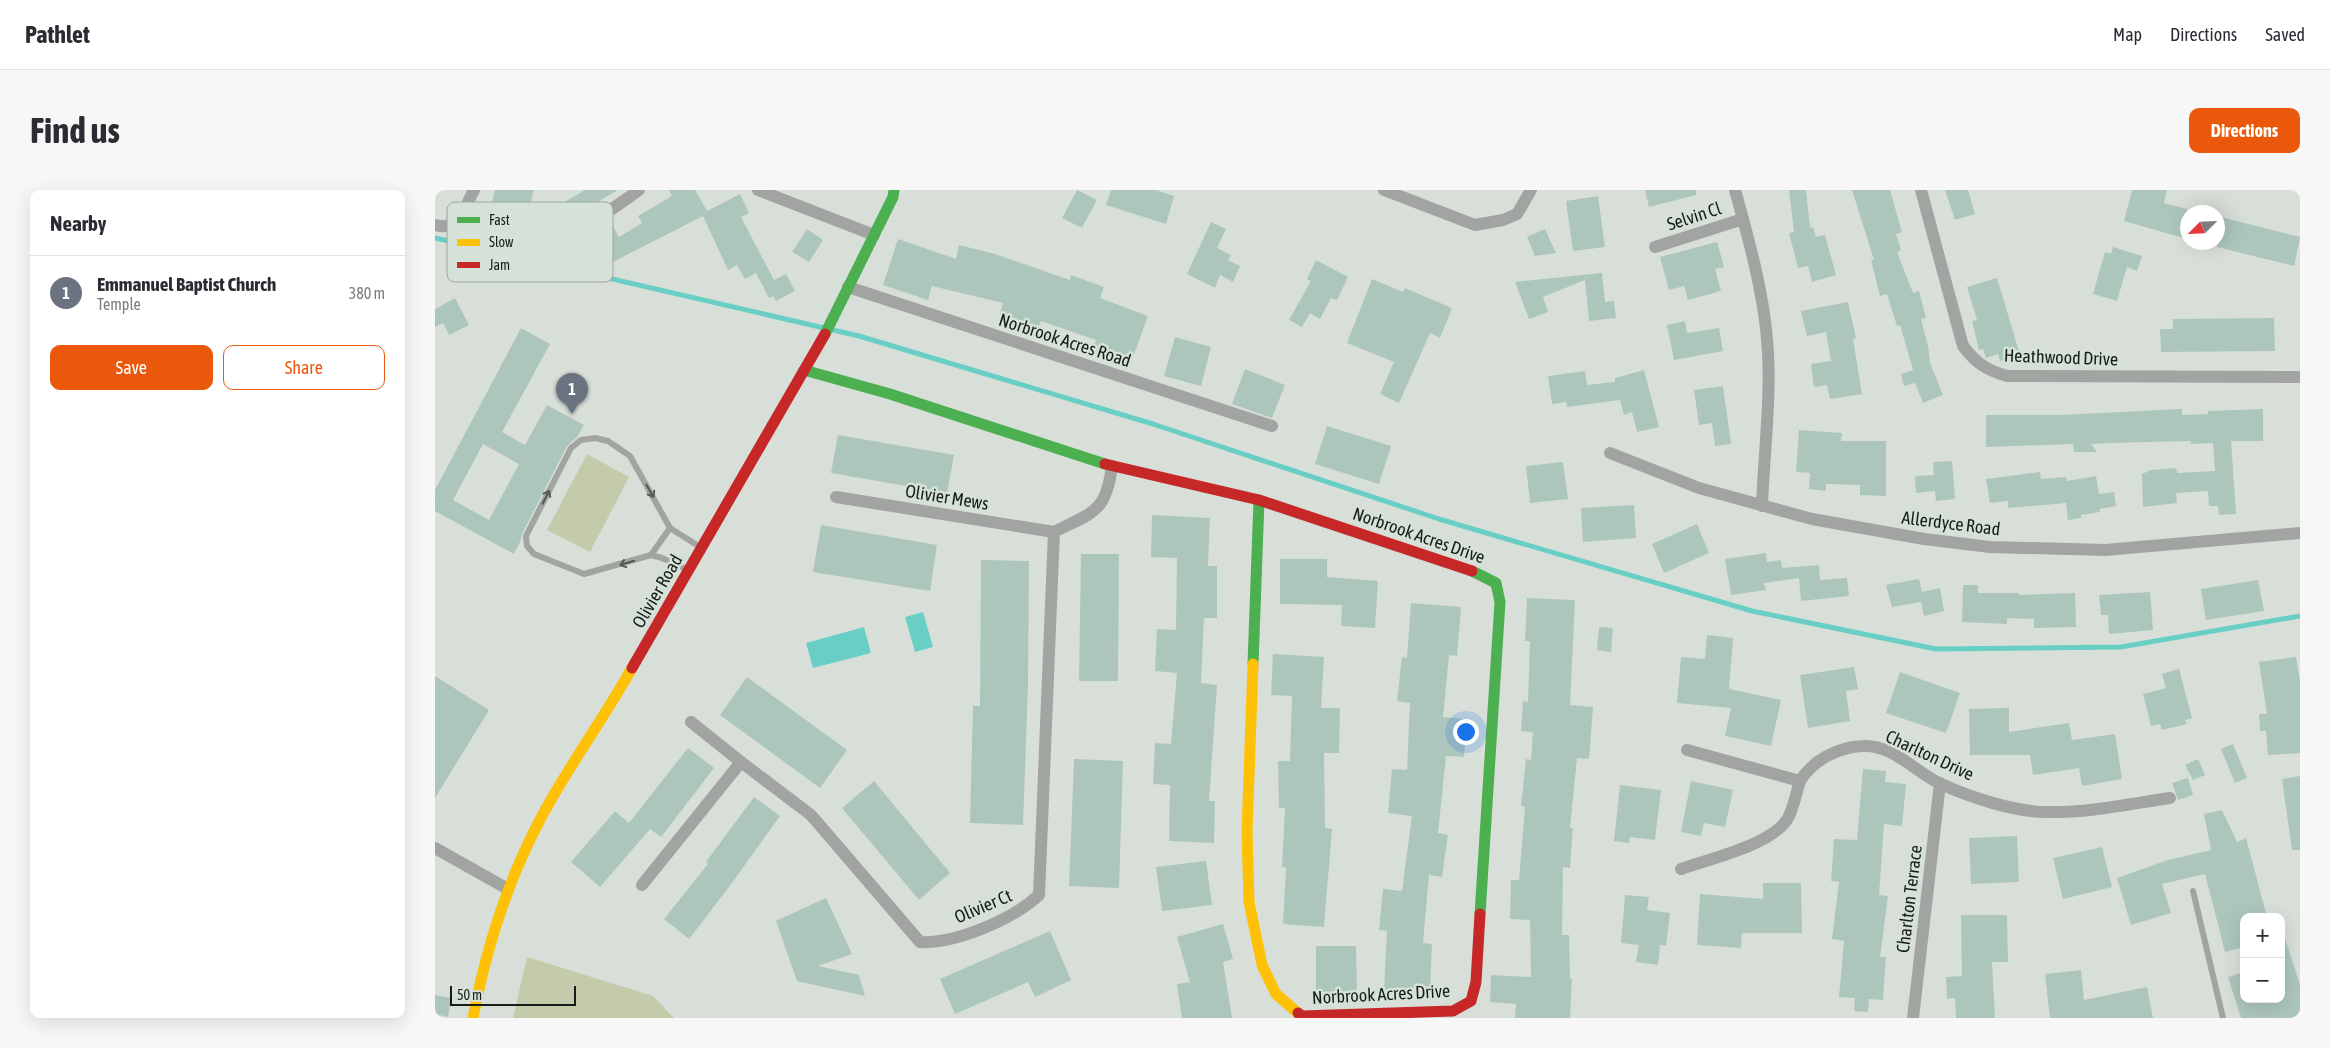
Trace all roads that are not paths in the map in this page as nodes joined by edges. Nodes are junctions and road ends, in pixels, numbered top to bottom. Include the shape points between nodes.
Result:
1 (474, 190) edge
2 (639, 190) edge
3 (759, 190) edge
4 (894, 190) edge
5 (1384, 190) edge
6 (1531, 190) edge
7 (1735, 190) edge
8 (1921, 190) edge
9 (468, 202) edge
10 (613, 208) edge
11 (1743, 219) junction
12 (874, 234) junction
13 (1655, 247) dead end
14 (848, 287) junction
15 (804, 370) junction
16 (2300, 377) edge
17 (1271, 426) dead end
18 (1610, 453) dead end
19 (1112, 466) junction
20 (835, 497) dead end
21 (1259, 500) junction
22 (1761, 506) junction
23 (670, 528) junction
24 (1054, 532) junction
25 (2300, 533) edge
26 (701, 549) junction
27 (651, 555) junction
28 (689, 570) junction
29 (691, 722) dead end
30 (1687, 750) dead end
31 (741, 762) junction
32 (1800, 781) junction
33 (1940, 783) junction
34 (2170, 798) dead end
35 (435, 848) edge
36 (1681, 869) dead end
37 (642, 885) dead end
38 (507, 889) junction
39 (2193, 891) dead end
40 (473, 1018) edge
41 (1913, 1018) edge
42 (2223, 1018) edge

1 - 9 street
2 - 10 street
3 - 12 street
4 - 12 street, Olivier Road
5 - 6 street via 1475,225 1517,214
7 - 11 street
8 - 16 street, Heathwood Drive via 1963,346 1989,371 2007,376
11 - 13 street, Selvin Cl
11 - 22 street via 1767,338
12 - 14 street, Olivier Road
14 - 15 street, Olivier Road
14 - 17 street, Norbrook Acres Road
15 - 19 street, Norbrook Acres Drive via 890,394
15 - 26 street, Olivier Road
18 - 22 street, Allerdyce Road via 1699,488
19 - 21 street, Norbrook Acres Drive
19 - 24 street via 1109,488 1098,509
20 - 24 street, Olivier Mews
21 - 21 street, Norbrook Acres Drive via 1482,574 1496,583 1500,602 1476,982 1471,1001 1453,1011 1302,1016 1276,994 1262,965 1249,902 1247,831
22 - 25 street, Allerdyce Road via 1812,519 1990,547 2105,550
23 - 26 lane
23 - 27 lane
27 -> 23 lane via 584,574 534,554 527,546 526,536 571,448 581,440 595,438 608,441 630,456
24 - 31 street, Olivier Ct via 1039,895 1027,906 1011,916 937,943 920,942 811,815
26 - 28 street, Olivier Road
27 - 28 lane
28 - 38 street, Olivier Road via 543,814
29 - 31 street, Olivier Ct
30 - 32 street
31 - 37 street
32 - 33 street, Charlton Drive via 1809,767 1826,756 1865,745 1884,751
32 - 36 street via 1787,819 1776,831 1755,843
33 - 34 street, Charlton Drive via 2005,806 2045,812 2085,811
33 - 41 street, Charlton Terrace
35 - 38 street
38 - 40 street, Olivier Road via 479,985
39 - 42 lane

